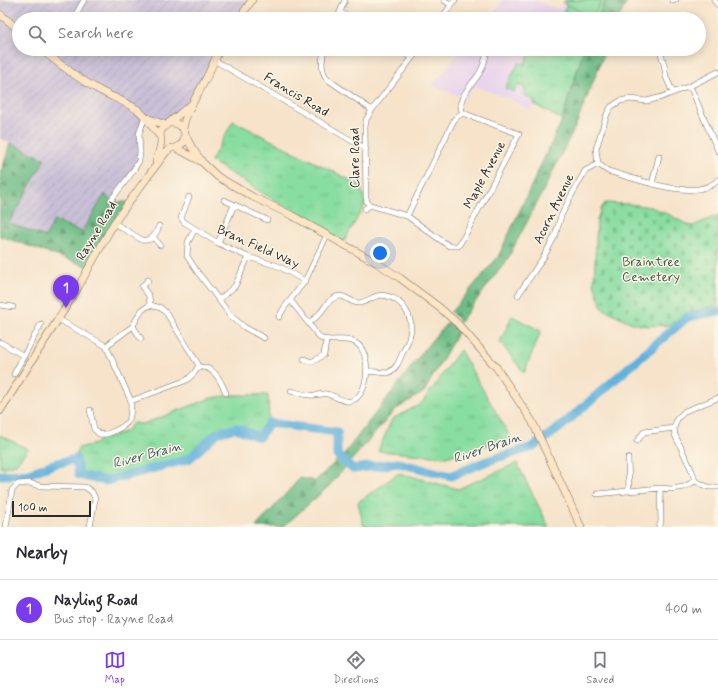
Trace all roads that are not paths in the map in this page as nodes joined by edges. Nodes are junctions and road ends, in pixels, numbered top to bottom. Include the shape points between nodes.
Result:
1 (84, 0) edge
2 (252, 0) edge
3 (345, 0) edge
4 (444, 0) edge
5 (456, 0) edge
6 (714, 0) edge
7 (451, 5) junction
8 (718, 5) edge
9 (77, 12) edge
10 (244, 12) edge
11 (340, 12) edge
12 (446, 12) edge
13 (0, 14) edge
14 (12, 24) edge
15 (50, 56) edge
16 (216, 56) edge
17 (323, 56) edge
18 (409, 56) edge
19 (486, 56) edge
20 (662, 56) edge
21 (412, 58) joint
22 (214, 60) junction
23 (718, 72) edge
24 (690, 86) junction
25 (673, 93) junction
26 (190, 105) junction
27 (372, 110) junction
28 (462, 113) junction
29 (146, 117) junction
30 (168, 124) junction
31 (184, 131) junction
32 (160, 138) junction
33 (174, 148) junction
34 (366, 149) junction
35 (718, 151) edge
36 (659, 156) dead end
37 (202, 162) junction
38 (598, 164) junction
39 (154, 167) junction
40 (718, 180) edge
41 (652, 184) junction
42 (189, 197) dead end
43 (111, 200) dead end
44 (224, 200) dead end
45 (234, 205) junction
46 (370, 205) junction
47 (365, 209) dead end
48 (408, 216) junction
49 (267, 220) dead end
50 (114, 223) junction
51 (159, 226) dead end
52 (195, 229) junction
53 (327, 235) junction
54 (153, 237) junction
55 (218, 242) junction
56 (160, 244) dead end
57 (248, 257) junction
58 (148, 280) dead end
59 (305, 280) junction
60 (518, 295) dead end
61 (219, 300) junction
62 (291, 301) junction
63 (0, 305) edge
64 (150, 305) junction
65 (13, 307) dead end
66 (279, 317) dead end
67 (58, 319) junction
68 (309, 323) junction
69 (41, 324) dead end
70 (133, 326) junction
71 (264, 338) dead end
72 (141, 339) dead end
73 (326, 341) junction
74 (0, 342) edge
75 (106, 346) junction
76 (24, 356) junction
77 (304, 359) dead end
78 (198, 367) junction
79 (366, 371) junction
80 (14, 374) dead end
81 (291, 391) dead end
82 (226, 393) dead end
83 (718, 398) edge
84 (131, 401) junction
85 (1, 409) edge
86 (90, 410) dead end
87 (674, 428) junction
88 (636, 442) dead end
89 (628, 458) dead end
90 (695, 481) junction
91 (718, 487) edge
92 (660, 488) junction
93 (629, 491) junction
94 (597, 494) dead end
95 (6, 527) edge
96 (90, 527) edge
97 (581, 527) edge
98 (659, 527) edge

1 - 9 street
2 - 10 main road
3 - 11 street
4 - 7 street
5 - 7 street
6 - 8 street
7 - 12 street
13 - 14 main road
15 - 29 main road via 76,76
16 - 22 main road, Rayne Road
17 - 27 street via 322,72 327,79
18 - 21 street
19 - 28 street via 480,72 462,98
20 - 25 street via 666,77
21 - 27 street, Clare Road
22 - 26 main road, Rayne Road
22 - 34 street, Francis Road
23 - 24 street
24 - 25 street
24 - 35 street
25 - 38 street via 647,101 620,101 611,108 596,149
26 - 30 main road, Rayne Road
26 - 31 main road, Rayne Road via 184,118
27 - 34 street, Clare Road via 366,120
28 - 48 street via 454,120
28 - 48 street, Maple Avenue via 519,134 458,246 449,246
29 - 30 main road
29 - 32 main road
29 - 43 street via 139,134 139,161
30 - 31 main road via 177,123
30 - 32 main road, Rayne Road via 160,132
31 - 33 main road, Rayne Road via 183,143
31 - 37 main road
32 - 33 main road via 163,144
32 - 39 main road, Rayne Road
33 - 37 main road
33 - 39 main road, Rayne Road via 166,152
34 - 46 street, Clare Road via 366,197
36 - 41 street
37 - 53 main road via 218,177
38 - 41 street via 608,171
38 - 60 street, Acorn Avenue via 585,171 543,258
39 - 50 main road, Rayne Road
40 - 41 street via 702,188 688,190
42 - 52 street, Bran Field Way via 181,218
44 - 45 street
45 - 49 street
45 - 55 street
46 - 47 street, Clare Road
46 - 48 street
50 - 54 street via 142,240 146,241
50 - 67 main road, Rayne Road
51 - 54 street
52 - 55 street, Bran Field Way
52 - 61 street via 188,242 187,256
53 - 59 street
53 - 97 main road via 382,267 440,308 472,339 504,378 533,423
54 - 56 street
55 - 57 street, Bran Field Way
57 - 59 street, Bran Field Way via 278,266
57 - 61 street via 235,286
58 - 64 street via 142,287 149,296
59 - 62 street
61 - 71 street via 244,328
62 - 66 street
62 - 68 street
63 - 65 street
64 - 70 street via 142,310
64 - 78 street via 161,308 167,314
67 - 75 street
67 - 85 main road, Rayne Road
68 - 73 street via 317,335
68 - 79 street via 330,301 339,296 359,303 382,295 402,304 411,330 398,365 388,373
69 - 76 street
70 - 72 street
70 - 75 street
73 - 77 street via 324,355 312,362
73 - 79 street via 347,340 356,343 365,355
74 - 76 street
75 - 84 street
76 - 80 street
78 - 82 street via 215,372
78 - 84 street via 187,380
79 - 81 street via 366,383 361,394 351,401 326,393 315,396
83 - 87 street via 685,411 677,419
84 - 86 street via 131,414 127,424 107,434 99,434 94,429
87 - 88 street via 644,432
87 - 90 street
89 - 93 street
90 - 91 street via 708,487
90 - 92 street via 684,487
92 - 93 street
92 - 98 street
93 - 94 street
95 - 96 street via 12,490 18,484 29,483 40,486 85,487 92,492 95,499

